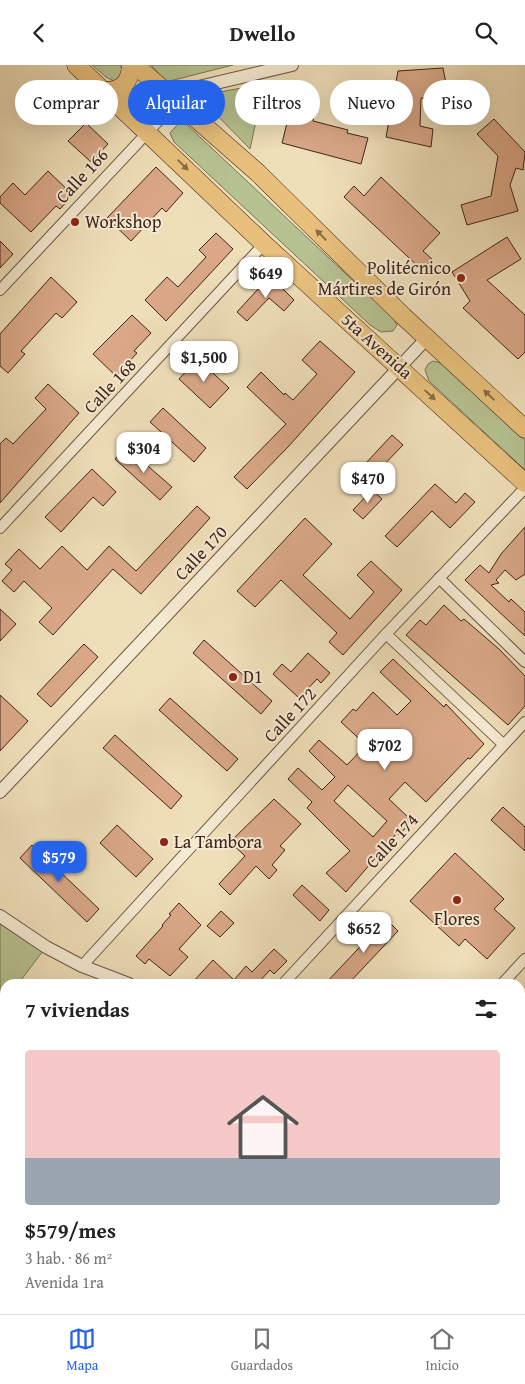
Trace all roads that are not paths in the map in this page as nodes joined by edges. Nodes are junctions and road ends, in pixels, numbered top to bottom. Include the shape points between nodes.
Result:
1 (76, 65) edge
2 (130, 65) edge
3 (135, 65) edge
4 (292, 65) edge
5 (96, 80) edge
6 (153, 80) edge
7 (222, 80) edge
8 (118, 86) edge
9 (118, 99) edge
10 (152, 125) edge
11 (204, 125) edge
12 (148, 131) junction
13 (264, 244) junction
14 (0, 290) edge
15 (427, 338) junction
16 (400, 367) junction
17 (525, 429) edge
18 (525, 483) edge
19 (525, 488) edge
20 (0, 527) edge
21 (439, 579) junction
22 (386, 634) junction
23 (525, 662) edge
24 (525, 722) edge
25 (503, 744) junction
26 (0, 792) edge
27 (0, 915) edge
28 (525, 959) edge
29 (82, 966) junction
30 (116, 979) edge
31 (288, 979) edge
32 (507, 979) edge

1 - 5 highway, 5ta Avenida
2 - 8 highway via 130,79
3 - 6 highway
4 - 7 street, Calle 166
9 - 12 highway, 5ta Avenida
10 - 12 street, Calle 166
15 -> 11 highway
12 -> 13 highway, 5ta Avenida
12 - 14 street, Calle 166
13 - 16 highway, 5ta Avenida
13 - 20 street, Calle 168
15 - 16 street, Calle 170
17 -> 15 highway
16 -> 18 highway, 5ta Avenida
16 - 26 street, Calle 170
19 - 21 street, Calle 172
21 - 22 street, Calle 172
21 - 23 street
22 - 25 street
22 - 29 street, Calle 172
24 - 25 street, Calle 174
25 - 31 street, Calle 174
27 - 29 street via 46,947
28 - 32 street
29 - 30 street

